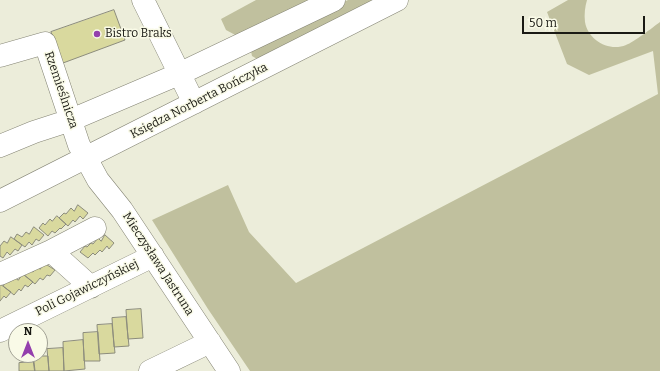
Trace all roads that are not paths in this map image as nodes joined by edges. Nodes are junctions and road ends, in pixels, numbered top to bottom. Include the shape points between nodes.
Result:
1 (143, 0) edge
2 (334, 0) edge
3 (397, 0) edge
4 (0, 56) edge
5 (179, 74) junction
6 (194, 103) junction
7 (71, 120) junction
8 (0, 146) edge
9 (85, 158) junction
10 (0, 201) edge
11 (95, 228) dead end
12 (51, 251) junction
13 (153, 256) junction
14 (0, 274) edge
15 (91, 287) junction
16 (0, 331) edge
17 (210, 342) junction
18 (150, 371) edge
19 (229, 371) edge

1 - 5 street
2 - 5 street
3 - 6 street, Księdza Norberta Bończyka
4 - 7 street, Rzemieślnicza via 45,43
5 - 6 street
5 - 7 street
6 - 9 street, Księdza Norberta Bończyka
7 - 8 street
7 - 9 street, Rzemieślnicza
9 - 10 street, Księdza Norberta Bończyka
9 - 13 street, Mieczysława Jastruna
11 - 12 street
12 - 14 street
12 - 15 street
13 - 15 street, Poli Gojawiczyńskiej
13 - 17 street, Mieczysława Jastruna
15 - 16 street, Poli Gojawiczyńskiej
17 - 18 street
17 - 19 street, Mieczysława Jastruna

